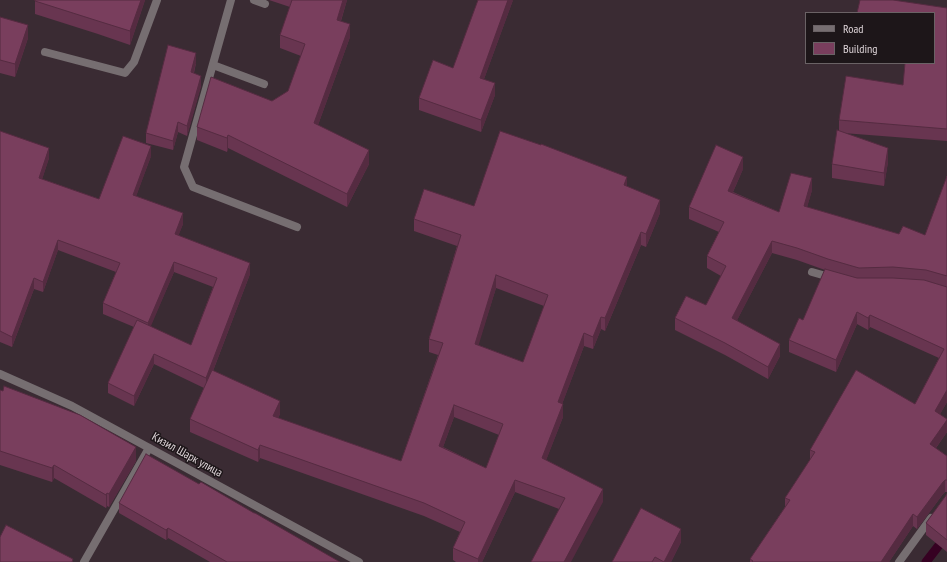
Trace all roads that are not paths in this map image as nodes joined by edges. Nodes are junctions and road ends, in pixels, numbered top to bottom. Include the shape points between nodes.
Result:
1 (157, 0) edge
2 (231, 0) edge
3 (254, 0) edge
4 (265, 4) dead end
5 (45, 52) dead end
6 (213, 64) junction
7 (264, 84) dead end
8 (297, 227) dead end
9 (812, 272) dead end
10 (842, 281) edge
11 (0, 374) edge
12 (149, 448) junction
13 (938, 509) edge
14 (88, 561) edge
15 (359, 562) edge
16 (899, 562) edge

1 - 5 street via 134,62 125,73
2 - 6 street
3 - 4 street
6 - 7 street
6 - 8 street via 184,167 193,187
9 - 10 street
11 - 12 street, Кизил Шарк улица via 72,406
12 - 14 street
12 - 15 street, Кизил Шарк улица
13 - 16 street

